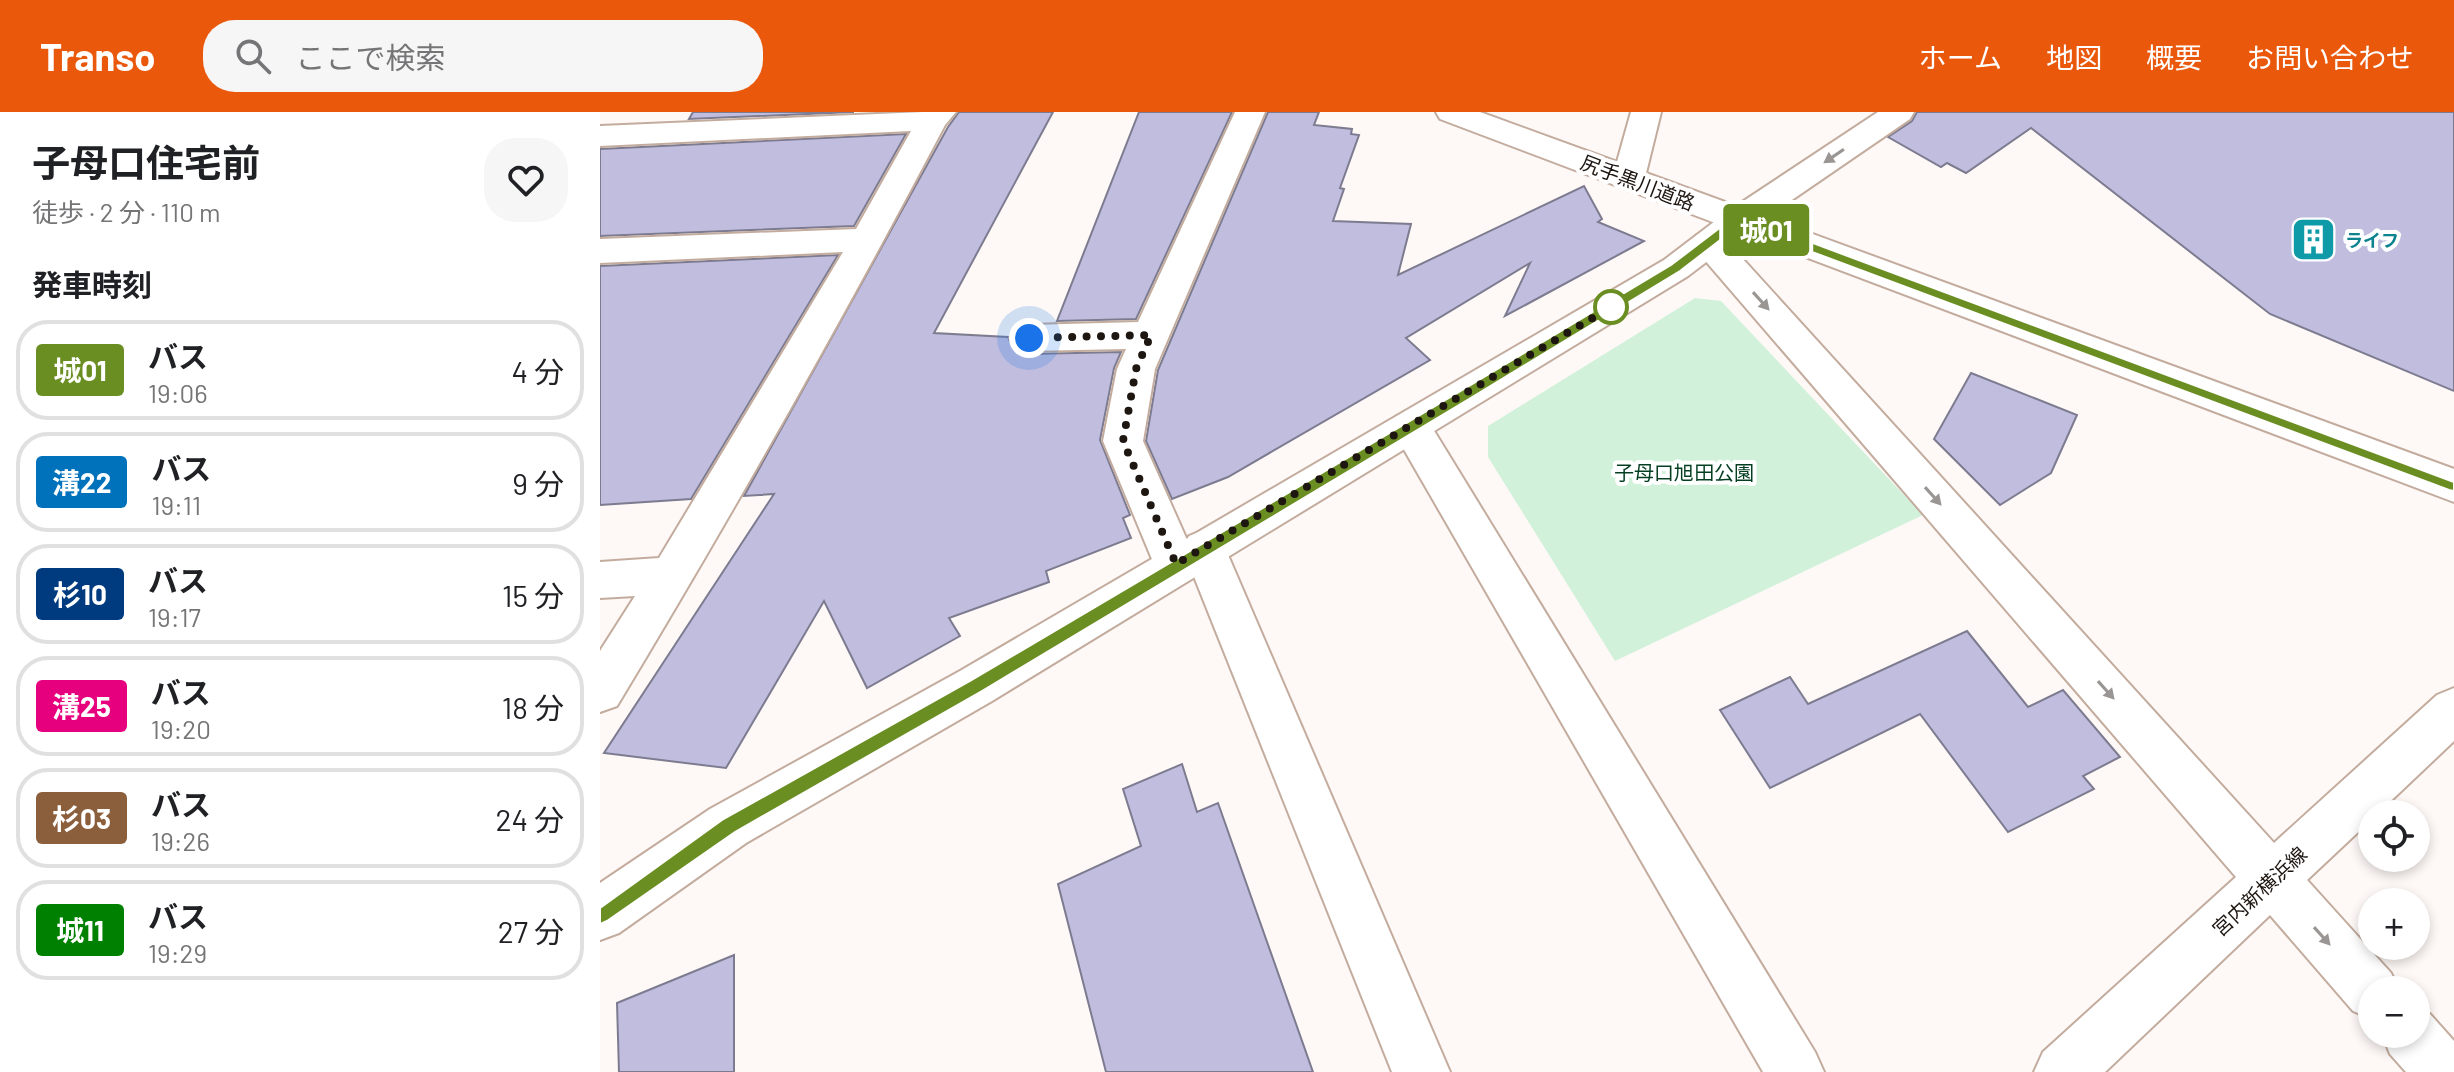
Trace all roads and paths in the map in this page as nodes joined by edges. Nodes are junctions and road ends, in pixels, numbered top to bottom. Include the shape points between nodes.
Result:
1 (1250, 112) edge
2 (1451, 112) edge
3 (1646, 112) edge
4 (1899, 112) edge
5 (936, 116) edge
6 (600, 136) edge
7 (1629, 178) junction
8 (1724, 231) junction
9 (869, 240) junction
10 (600, 251) edge
11 (1151, 335) junction
12 (1029, 338) dead end
13 (1411, 427) junction
14 (2454, 486) edge
15 (1190, 556) junction
16 (673, 575) junction
17 (600, 580) edge
18 (600, 691) edge
19 (2454, 710) edge
20 (2272, 880) junction
21 (600, 914) edge
22 (2358, 976) edge
23 (2422, 1048) edge
24 (1421, 1072) edge
25 (1795, 1072) edge
26 (2063, 1072) edge
27 (2443, 1072) edge

1 - 11 street
2 - 7 street, 尻手黒川道路
3 - 7 street
4 -> 8 street
5 - 6 street
5 - 9 street
7 - 8 street, 尻手黒川道路
8 - 13 street via 1676,268
8 - 14 street, 尻手黒川道路
8 -> 20 street
9 - 10 street
9 - 16 street
11 - 12 street
11 - 15 street via 1136,369 1123,441
13 - 15 street
13 - 25 street
15 - 21 street via 962,694 728,826
15 - 24 street
16 - 17 street
16 - 18 street
19 - 20 street, 宮内新横浜線
20 -> 22 street
20 - 26 street, 宮内新横浜線
23 - 27 street

